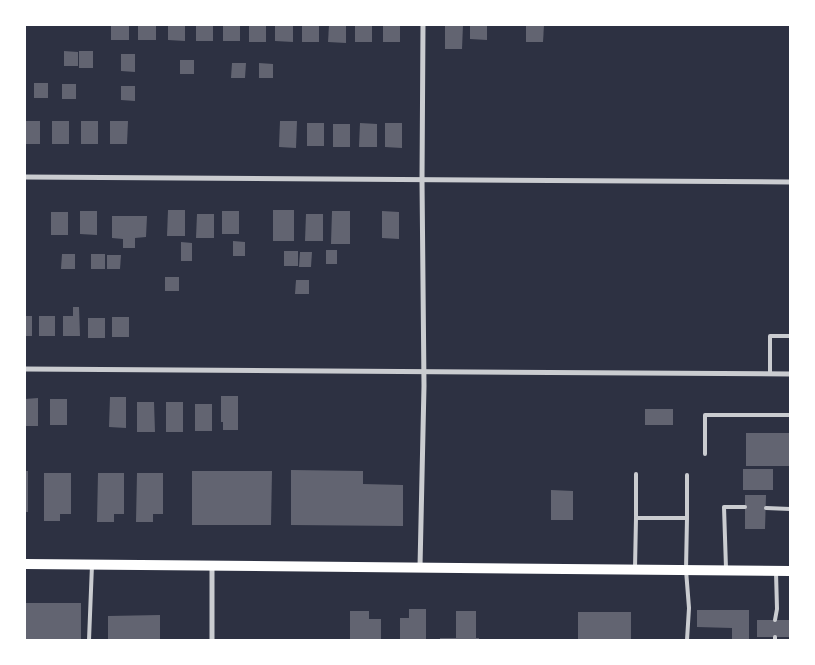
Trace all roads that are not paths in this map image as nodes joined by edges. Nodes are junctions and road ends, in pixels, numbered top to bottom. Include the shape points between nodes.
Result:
1 (423, 25) edge
2 (25, 177) edge
3 (422, 180) junction
4 (790, 182) edge
5 (790, 336) edge
6 (25, 369) edge
7 (424, 370) junction
8 (770, 374) junction
9 (790, 374) edge
10 (790, 415) edge
11 (705, 454) dead end
12 (636, 474) dead end
13 (688, 475) dead end
14 (745, 508) dead end
15 (766, 508) dead end
16 (790, 509) edge
17 (636, 518) junction
18 (687, 518) junction
19 (25, 564) edge
20 (92, 565) junction
21 (212, 567) junction
22 (420, 568) junction
23 (635, 568) junction
24 (686, 570) junction
25 (726, 570) junction
26 (776, 571) junction
27 (790, 571) edge
28 (775, 620) dead end
29 (89, 640) edge
30 (212, 640) edge
31 (687, 640) edge

1 - 3 street
2 - 3 street
3 - 4 street
3 - 7 street
5 - 8 lane via 770,336
6 - 7 street
7 - 8 street
7 - 22 street
8 - 9 street
10 - 11 lane via 705,415
12 - 17 lane
13 - 18 lane
14 - 25 lane via 724,508
15 - 16 lane
17 - 18 lane
17 - 23 lane
18 - 24 lane
19 - 20 main road
20 - 21 main road
20 - 29 lane
21 - 22 main road
21 - 30 street
22 - 23 main road
23 - 24 main road
24 - 25 main road
24 - 31 lane
25 - 26 main road
26 - 27 main road
26 - 28 lane

